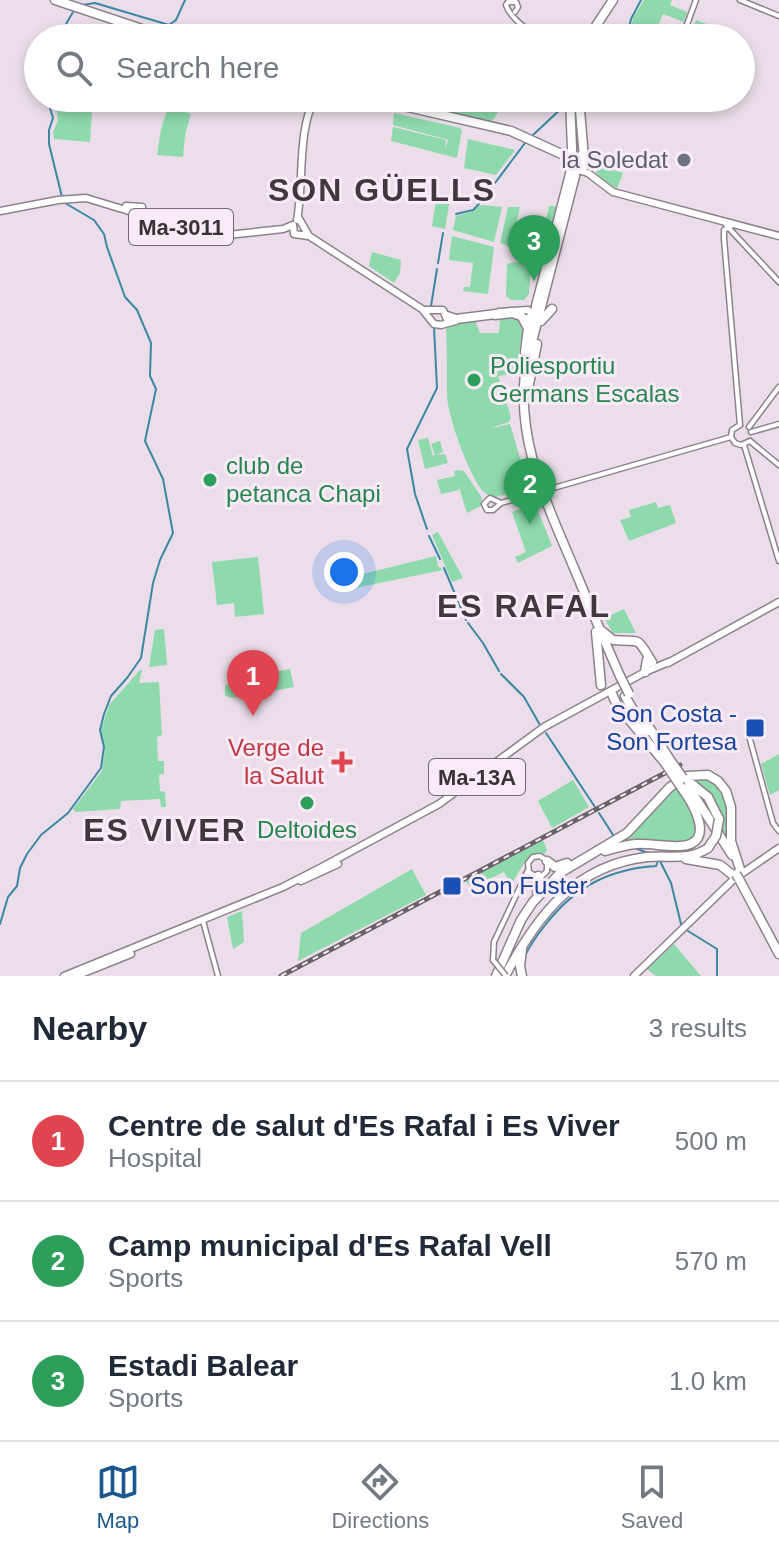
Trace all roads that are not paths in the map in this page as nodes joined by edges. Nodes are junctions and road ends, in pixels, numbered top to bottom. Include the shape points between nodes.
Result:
1 (55, 0) edge
2 (614, 0) edge
3 (696, 0) edge
4 (740, 0) edge
5 (514, 1) edge
6 (77, 3) edge
7 (512, 12) junction
8 (779, 16) edge
9 (126, 23) joint
10 (129, 24) edge
11 (140, 24) edge
12 (525, 24) edge
13 (599, 24) edge
14 (687, 24) edge
15 (309, 112) edge
16 (411, 112) edge
17 (429, 112) edge
18 (575, 112) edge
19 (577, 160) junction
20 (621, 194) junction
21 (86, 198) junction
22 (142, 207) dead end
23 (299, 207) junction
24 (0, 211) edge
25 (297, 226) junction
26 (731, 226) junction
27 (779, 237) edge
28 (318, 242) junction
29 (552, 275) dead end
30 (779, 282) edge
31 (537, 302) junction
32 (422, 309) junction
33 (552, 309) dead end
34 (434, 310) junction
35 (498, 313) junction
36 (446, 317) junction
37 (522, 317) junction
38 (431, 319) junction
39 (533, 337) junction
40 (779, 387) edge
41 (779, 424) edge
42 (740, 425) junction
43 (750, 430) junction
44 (731, 437) junction
45 (750, 441) junction
46 (744, 445) junction
47 (779, 465) edge
48 (498, 503) dead end
49 (779, 561) edge
50 (779, 602) edge
51 (597, 630) junction
52 (614, 662) junction
53 (652, 667) junction
54 (618, 677) junction
55 (601, 685) joint
56 (608, 694) junction
57 (749, 736) dead end
58 (668, 761) junction
59 (687, 786) junction
60 (696, 808) junction
61 (779, 831) edge
62 (619, 842) junction
63 (779, 848) edge
64 (593, 853) junction
65 (654, 857) junction
66 (547, 861) junction
67 (528, 870) junction
68 (739, 875) junction
69 (536, 876) junction
70 (556, 878) junction
71 (523, 884) junction
72 (521, 920) junction
73 (203, 921) junction
74 (524, 941) junction
75 (779, 942) edge
76 (779, 954) edge
77 (69, 976) edge
78 (218, 976) edge
79 (496, 976) edge
80 (506, 976) edge
81 (522, 976) edge
82 (634, 976) edge

1 - 6 highway
2 - 13 highway
3 - 14 street
4 - 8 street
5 - 7 street
5 - 7 street via 506,5
6 - 9 highway
6 - 11 highway
7 - 12 street
9 - 10 highway
15 - 23 main road
16 - 19 highway via 510,135
17 - 19 highway via 511,131 557,151 567,150
18 - 19 highway
19 - 20 main road
19 - 20 main road via 608,190
19 - 31 main road
19 - 39 highway
20 - 26 main road
21 - 22 main road
21 - 24 main road, Ma-3011
21 - 25 main road, Ma-3011 via 213,236
23 - 25 main road
23 - 28 main road via 302,222
25 - 28 main road
26 - 27 main road
26 - 30 street
26 - 42 street
28 - 32 main road
29 - 39 highway
31 - 35 main road via 531,308
31 - 39 highway
32 - 34 main road
32 - 38 main road
33 - 39 highway
34 - 36 main road via 441,309
34 - 38 main road
35 - 36 highway
35 - 37 main road via 531,311 529,318
36 - 37 main road
36 - 38 main road via 435,325
37 - 39 highway
39 - 51 highway via 523,386 525,426 547,505
39 - 51 highway via 518,393 521,432 548,521
40 - 43 street
41 - 43 street
42 - 43 street
42 - 44 street
43 - 45 street
44 - 46 street
44 - 48 street, bridge
45 - 46 street
45 - 47 street
46 - 49 street
50 - 53 main road
51 - 52 highway
51 - 53 highway via 613,640 639,642
51 - 54 highway
51 - 55 highway
52 - 53 highway via 618,647 629,642 639,645
52 - 54 highway
53 - 56 main road, Ma-13A
54 - 58 highway, bridge
55 - 56 main road
56 - 58 highway
56 - 73 main road, Ma-13A via 520,747 433,810 323,870
57 - 61 street
58 - 59 highway, bridge
59 - 60 highway
59 - 65 highway, bridge via 708,797 719,819 718,832 708,848 689,857
59 - 68 highway
60 - 62 highway via 700,830 688,844
60 - 68 highway
62 - 64 highway
62 - 68 highway via 677,781 708,775 728,795
62 - 70 highway
63 - 82 main road via 734,879
64 - 66 highway via 556,867
64 - 70 highway
65 - 68 highway via 717,864
65 - 74 highway via 609,866 578,882 552,903
66 - 67 street via 533,857
66 - 69 street via 547,871
67 - 69 street
67 - 71 street
68 - 75 highway
68 - 76 highway
69 - 71 street
69 - 72 highway via 542,884
70 - 72 highway
71 - 80 street, bridge via 494,942 493,960
72 - 79 highway
73 - 77 main road, Ma-13A
73 - 78 street
74 - 80 highway
74 - 81 highway

